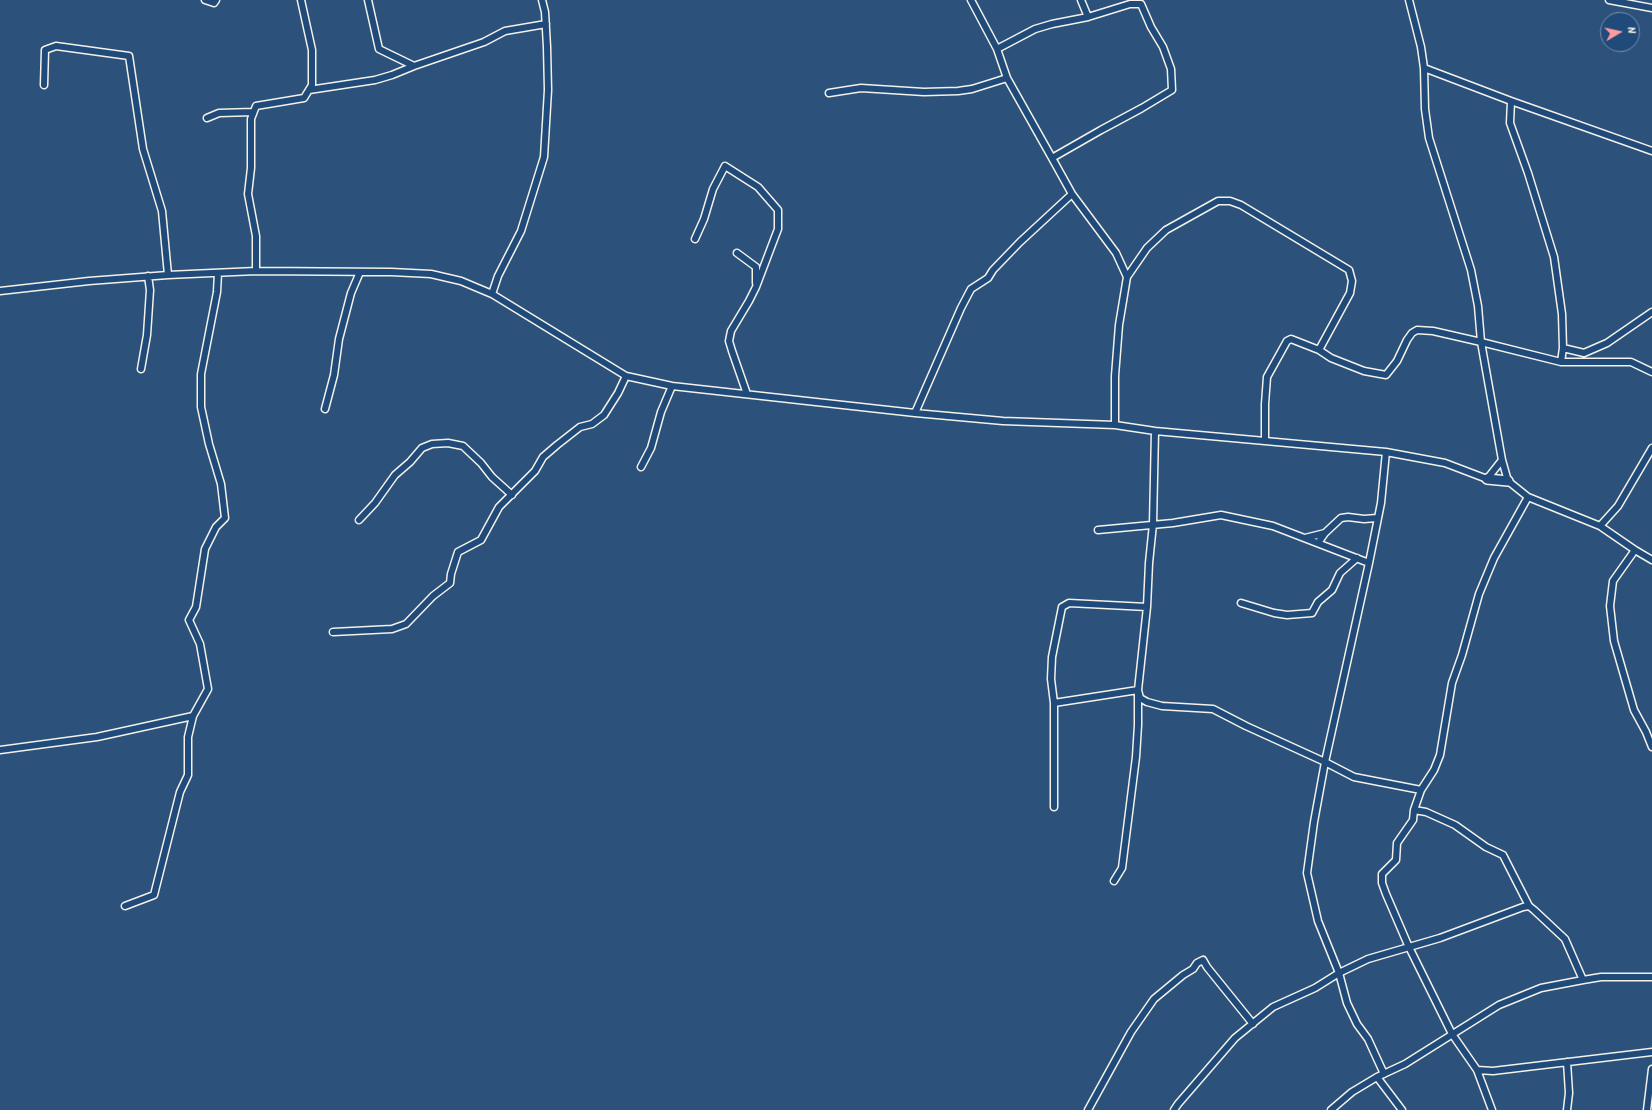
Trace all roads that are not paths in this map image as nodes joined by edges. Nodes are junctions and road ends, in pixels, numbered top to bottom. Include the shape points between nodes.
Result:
1 (205, 0) edge
2 (216, 0) edge
3 (301, 0) edge
4 (368, 0) edge
5 (542, 0) edge
6 (971, 0) edge
7 (1081, 0) edge
8 (1409, 0) edge
9 (1609, 0) edge
10 (1652, 8) edge
11 (1088, 17) junction
12 (546, 24) junction
13 (997, 49) junction
14 (414, 66) junction
15 (1424, 68) junction
16 (1007, 78) junction
17 (44, 85) dead end
18 (309, 90) junction
19 (829, 93) dead end
20 (1511, 101) junction
21 (253, 112) junction
22 (207, 118) dead end
23 (1652, 151) edge
24 (1052, 158) junction
25 (1072, 194) junction
26 (695, 239) dead end
27 (737, 253) dead end
28 (256, 271) junction
29 (360, 272) junction
30 (218, 273) junction
31 (168, 275) junction
32 (148, 276) junction
33 (1127, 277) junction
34 (756, 287) junction
35 (0, 291) edge
36 (492, 294) junction
37 (1652, 312) edge
38 (1481, 342) junction
39 (1563, 348) junction
40 (1318, 350) junction
41 (1561, 362) junction
42 (141, 369) dead end
43 (1652, 372) edge
44 (626, 376) junction
45 (672, 386) junction
46 (748, 394) junction
47 (325, 409) dead end
48 (915, 413) junction
49 (1115, 425) junction
50 (1155, 431) junction
51 (1265, 441) junction
52 (1652, 448) edge
53 (1386, 452) junction
54 (1502, 460) junction
55 (641, 467) dead end
56 (1487, 479) junction
57 (1508, 480) junction
58 (512, 495) junction
59 (1528, 497) junction
60 (1377, 518) junction
61 (359, 520) dead end
62 (1153, 524) junction
63 (1600, 526) junction
64 (1098, 530) dead end
65 (1325, 533) junction
66 (1305, 538) junction
67 (1318, 543) junction
68 (1634, 550) junction
69 (1357, 558) junction
70 (1652, 560) edge
71 (1369, 562) junction
72 (1241, 603) dead end
73 (1147, 607) junction
74 (333, 632) dead end
75 (1138, 690) junction
76 (1054, 703) junction
77 (193, 716) junction
78 (1649, 732) edge
79 (1652, 747) edge
80 (0, 750) edge
81 (1325, 762) junction
82 (1421, 790) junction
83 (1054, 807) dead end
84 (1414, 810) junction
85 (1114, 881) dead end
86 (125, 906) dead end
87 (1529, 906) junction
88 (1409, 948) junction
89 (1339, 973) junction
90 (1652, 977) edge
91 (1583, 980) junction
92 (1253, 1024) junction
93 (1452, 1034) junction
94 (1652, 1052) edge
95 (1567, 1062) junction
96 (1652, 1069) edge
97 (1476, 1070) junction
98 (1384, 1074) junction
99 (1377, 1077) junction
100 (1088, 1110) edge
101 (1174, 1110) edge
102 (1331, 1110) edge
103 (1402, 1110) edge
104 (1492, 1110) edge
105 (1566, 1110) edge
106 (1647, 1110) edge

1 - 2 street via 214,3
3 - 18 street via 312,50 312,85
4 - 14 street via 379,49
5 - 12 street
6 - 13 street
7 - 11 street
8 - 15 street
9 - 10 street
11 - 13 street via 1034,29
11 - 24 street via 1130,4 1141,4 1171,68 1172,90
12 - 14 street via 506,31 484,42
12 - 36 street via 548,90 544,157 521,231 498,276
13 - 16 street
14 - 18 street via 375,80
15 - 20 street
15 - 38 street via 1429,138 1471,270
16 - 19 street via 958,91 924,92 861,88
16 - 24 street
17 - 31 street via 45,50 50,48 56,46 129,56 143,149 162,211
18 - 21 street via 304,98 256,106
20 - 23 street
20 - 39 street via 1510,123 1554,257 1562,314
21 - 22 street via 219,113
21 - 28 street via 248,194 256,236
24 - 25 street
25 - 33 street via 1116,253
25 - 48 street via 1020,242 988,278 971,289
26 - 34 street via 713,189 725,166 758,187 778,210 778,229
27 - 34 street via 756,267
28 - 29 street
28 - 30 street
29 - 36 street via 430,274 461,281
29 - 47 street via 351,293 339,339 334,375
30 - 31 street
30 - 77 street via 202,374 201,407 221,484 225,518 216,527 205,549 196,606 189,620 200,644 208,689
31 - 32 street
32 - 35 street
32 - 42 street via 150,290 147,335
33 - 40 street via 1147,248 1166,230 1218,201 1230,201 1349,270 1352,281 1350,293
33 - 49 street via 1119,325
34 - 46 street via 730,331 729,341
36 - 44 street
37 - 39 street via 1607,343 1584,353
38 - 40 street via 1418,330 1407,340 1397,361 1386,375 1364,371
38 - 41 street
38 - 54 street
39 - 41 street
40 - 51 street via 1291,339 1287,341 1267,377
41 - 43 street via 1631,362
44 - 45 street
44 - 58 street via 604,415 592,424 580,427 557,444
45 - 46 street
45 - 55 street via 660,412 651,448
46 - 48 street
48 - 49 street via 1003,421
49 - 50 street
50 - 51 street
50 - 62 street
51 - 53 street
52 - 63 street via 1618,506
53 - 56 street via 1445,463
53 - 60 street
54 - 56 street
54 - 57 street
56 - 57 street
57 - 59 street
58 - 61 street via 463,446 448,443 432,444 422,448 395,475
58 - 74 street via 499,506 481,540 458,552 450,583 433,596 406,624 392,629
59 - 63 street
59 - 82 street via 1494,558 1479,594 1452,683 1440,755
60 - 65 street via 1341,518
60 - 71 street
62 - 64 street
62 - 66 street via 1221,515 1273,526
62 - 73 street
63 - 68 street
65 - 66 street
65 - 67 street
66 - 67 street
67 - 69 street
68 - 70 street
68 - 78 street via 1614,581 1610,606 1614,641 1634,710
69 - 71 street
69 - 72 street via 1340,573 1332,590 1318,602 1312,613 1274,614
71 - 81 street
73 - 75 street
73 - 76 street via 1064,604 1052,657
75 - 76 street
75 - 81 street via 1140,698 1162,706 1213,709
75 - 85 street via 1136,751 1122,868
76 - 83 street
77 - 80 street via 97,737
77 - 86 street via 188,737 188,775 180,792 154,895
78 - 79 street
81 - 82 street via 1354,777
81 - 89 street via 1307,873 1318,921
82 - 84 street
84 - 87 street via 1426,812 1455,825 1486,847 1503,855
84 - 88 street via 1413,820 1397,843 1396,860 1382,874 1382,883
87 - 88 street
87 - 91 street via 1565,939
88 - 89 street via 1368,959
88 - 93 street
89 - 92 street via 1315,988 1273,1007
89 - 98 street via 1347,1003
90 - 91 street via 1601,977
91 - 93 street via 1541,988 1499,1005
92 - 100 street via 1203,960 1154,999 1131,1032
92 - 101 street via 1235,1038
93 - 97 street
93 - 98 street via 1405,1064
94 - 95 street
95 - 97 street via 1493,1071
95 - 105 street via 1569,1093
96 - 106 street
97 - 104 street
98 - 99 street
99 - 102 street via 1352,1092
99 - 103 street

